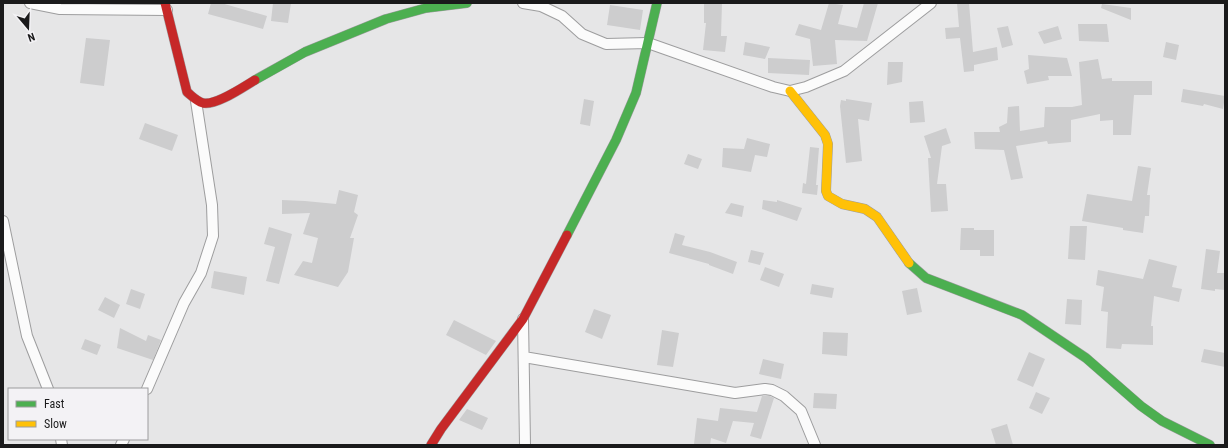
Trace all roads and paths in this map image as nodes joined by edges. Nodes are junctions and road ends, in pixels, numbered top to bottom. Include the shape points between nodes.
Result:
1 (30, 3) edge
2 (467, 3) edge
3 (523, 3) edge
4 (657, 3) edge
5 (932, 3) edge
6 (166, 7) edge
7 (648, 43) junction
8 (790, 91) junction
9 (196, 101) junction
10 (3, 221) edge
11 (523, 319) junction
12 (524, 357) junction
13 (48, 388) edge
14 (147, 388) edge
15 (431, 445) edge
16 (525, 445) edge
17 (815, 445) edge
18 (1210, 445) edge

1 - 6 street via 60,9
2 - 9 street via 426,8 386,19 305,52 218,101 207,104
3 - 7 street via 541,6 562,16 582,34 606,44
4 - 7 street
5 - 8 street via 844,71
6 - 9 street via 187,92
7 - 8 street
7 - 11 street via 636,93 616,140
8 - 18 street via 825,135 828,144 828,196 842,204 865,209 877,218 912,267 926,278 1022,316 1086,358 1162,421
9 - 14 street via 212,205 213,236 201,273 184,303
10 - 13 street via 26,336
11 - 12 street
11 - 15 street
12 - 16 street
12 - 17 street via 735,393 772,390 802,410

